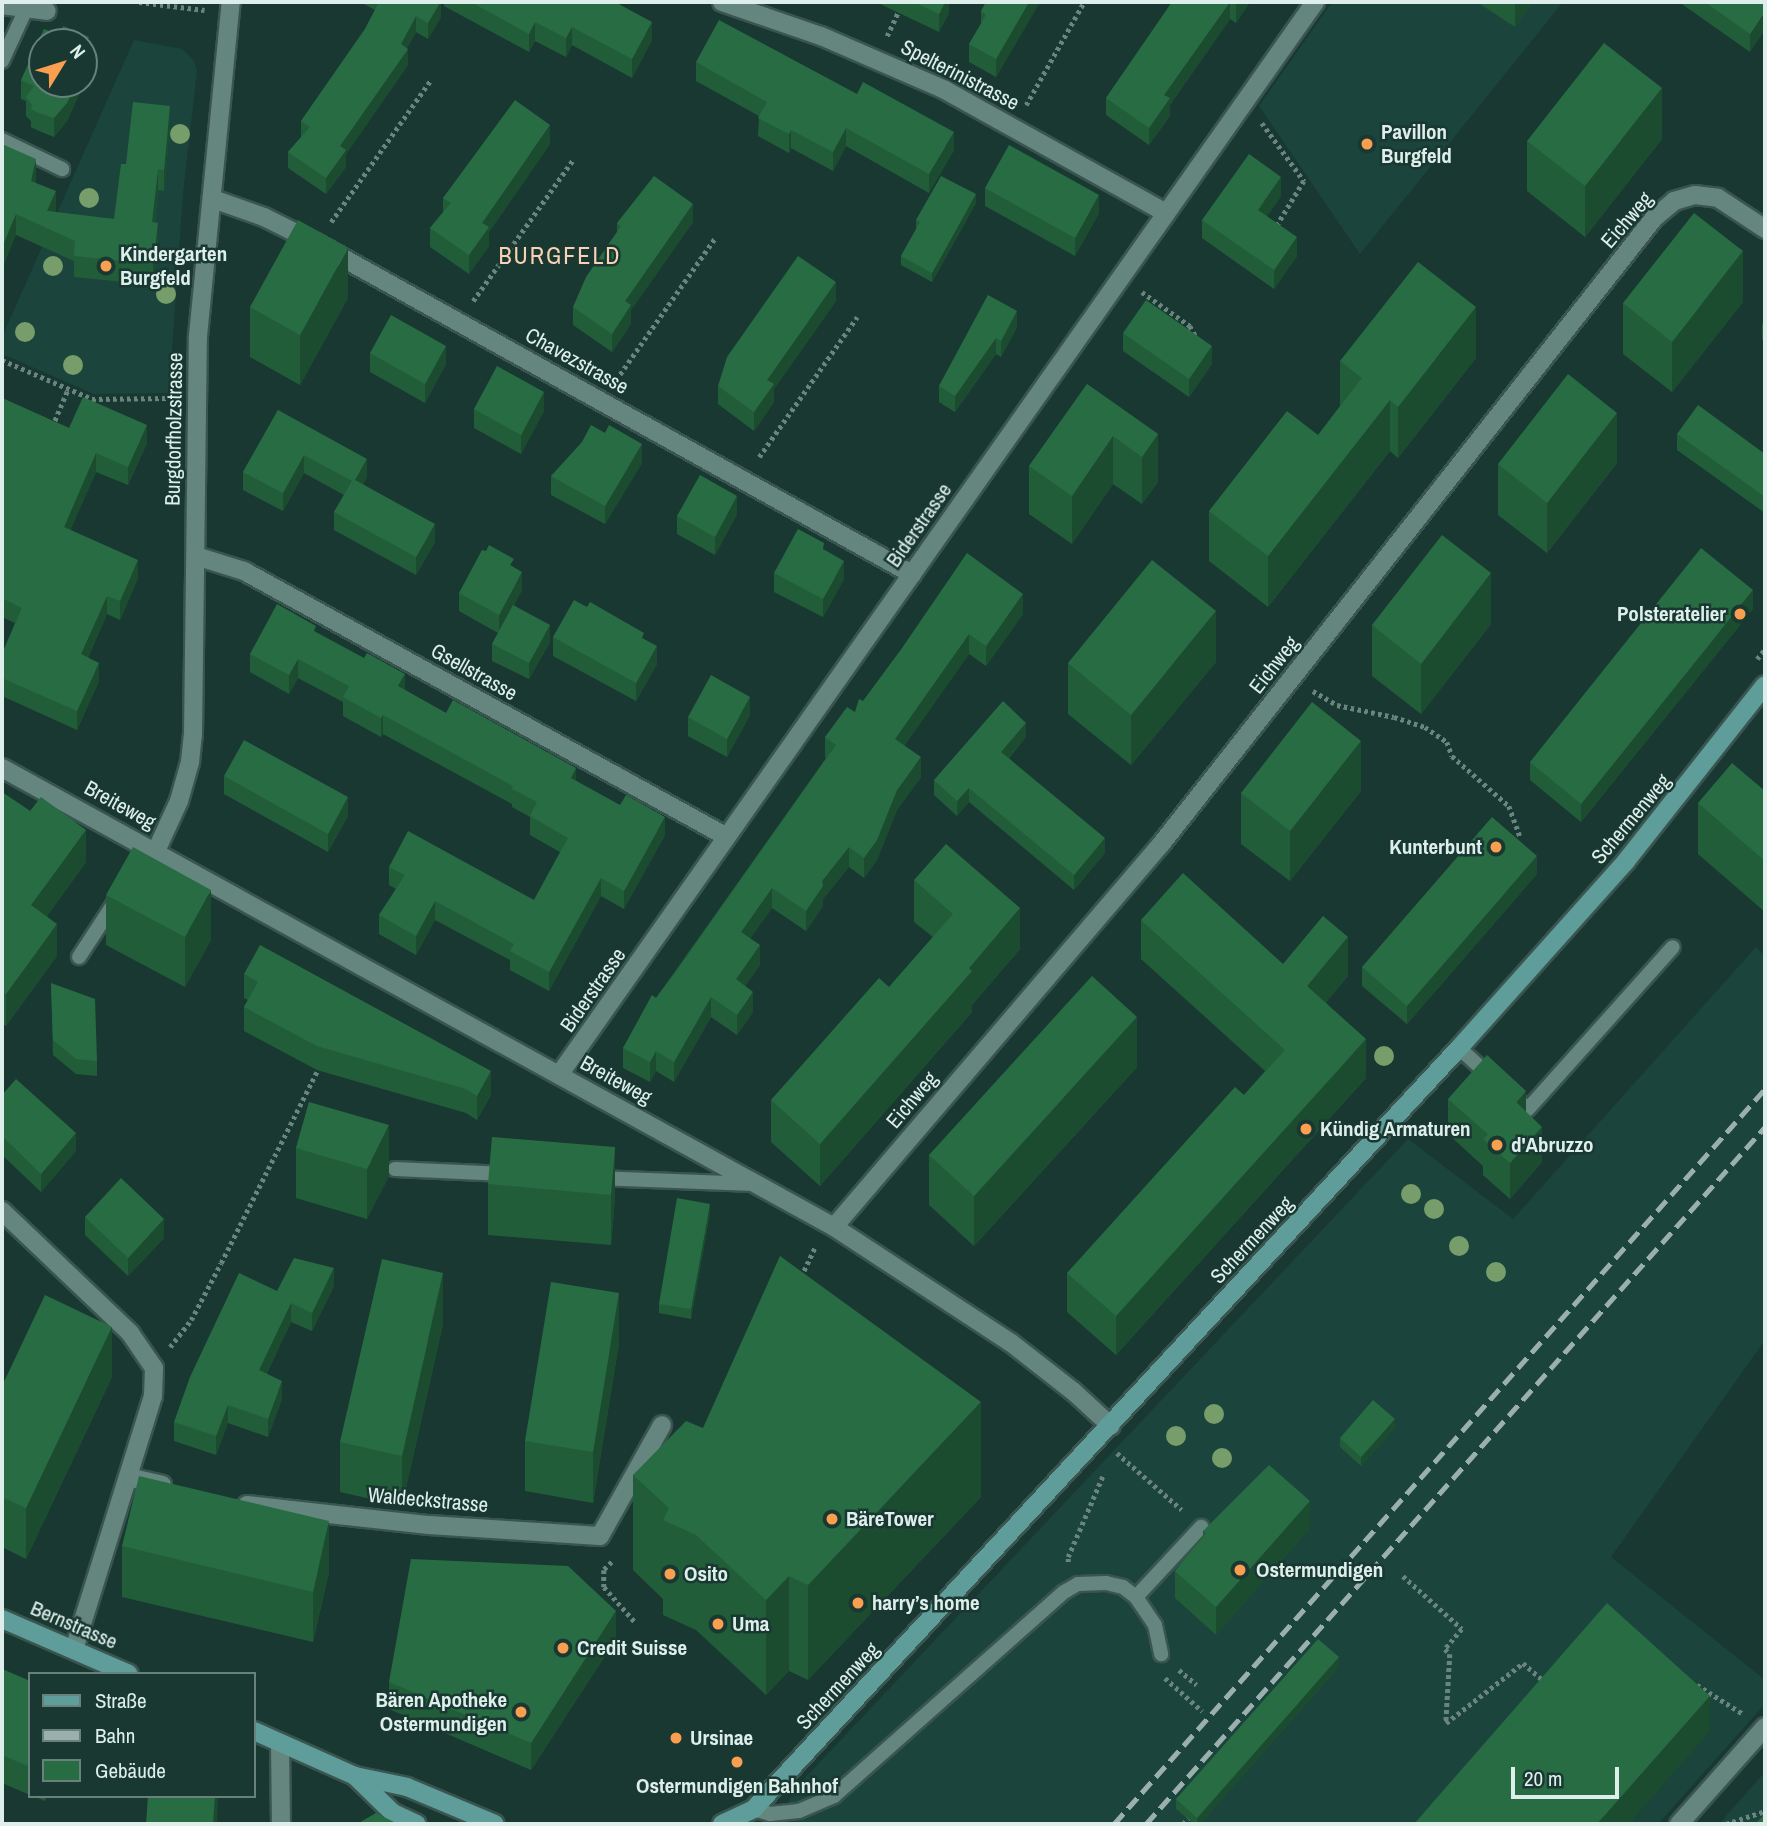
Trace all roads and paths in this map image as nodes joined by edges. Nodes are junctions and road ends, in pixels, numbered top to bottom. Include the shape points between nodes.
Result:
1 (139, 2) edge
2 (722, 2) edge
3 (903, 2) edge
4 (1084, 2) edge
5 (1315, 2) edge
6 (2, 5) edge
7 (231, 8) edge
8 (26, 9) junction
9 (47, 11) dead end
10 (876, 59) junction
11 (2, 61) edge
12 (430, 81) dead end
13 (1014, 127) junction
14 (1272, 137) dead end
15 (2, 140) edge
16 (573, 160) dead end
17 (62, 169) dead end
18 (213, 199) junction
19 (1166, 213) junction
20 (1278, 223) edge
21 (1765, 229) edge
22 (715, 238) dead end
23 (316, 243) junction
24 (1145, 294) dead end
25 (857, 317) dead end
26 (459, 322) junction
27 (1200, 343) edge
28 (2, 359) edge
29 (68, 389) junction
30 (196, 398) junction
31 (601, 400) junction
32 (47, 437) edge
33 (744, 478) junction
34 (196, 556) junction
35 (912, 574) junction
36 (1294, 676) junction
37 (1765, 685) edge
38 (2, 768) edge
39 (1520, 836) dead end
40 (727, 837) junction
41 (149, 852) junction
42 (124, 888) edge
43 (1673, 947) dead end
44 (79, 957) dead end
45 (1459, 1048) junction
46 (321, 1064) edge
47 (559, 1075) junction
48 (395, 1169) dead end
49 (521, 1174) edge
50 (577, 1177) edge
51 (759, 1185) junction
52 (2, 1211) edge
53 (827, 1223) junction
54 (799, 1282) edge
55 (154, 1367) junction
56 (662, 1424) dead end
57 (1111, 1426) junction
58 (128, 1477) junction
59 (181, 1489) edge
60 (235, 1502) edge
61 (1201, 1527) joint
62 (614, 1560) dead end
63 (1403, 1576) dead end
64 (1078, 1584) junction
65 (1136, 1597) junction
66 (2, 1619) edge
67 (636, 1623) dead end
68 (74, 1649) junction
69 (1161, 1654) joint
70 (1179, 1670) dead end
71 (125, 1672) edge
72 (1686, 1677) edge
73 (1197, 1685) dead end
74 (1553, 1690) edge
75 (1202, 1711) dead end
76 (1765, 1727) edge
77 (256, 1732) edge
78 (280, 1743) junction
79 (355, 1776) junction
80 (1200, 1805) edge
81 (1765, 1811) edge
82 (753, 1817) edge
83 (281, 1824) edge
84 (417, 1824) edge
85 (495, 1824) edge
86 (722, 1824) edge
87 (1183, 1824) edge
88 (1679, 1824) edge
89 (1729, 1824) edge

1 - 7 path
2 - 10 street, Spelterinistrasse
3 - 10 path
4 - 13 path
5 - 19 street, Biderstrasse
6 - 8 street
7 - 18 street, Burgdorfholzstrasse
8 - 9 street
8 - 11 lane
10 - 13 street, Spelterinistrasse
12 - 23 path
13 - 19 street, Spelterinistrasse
14 - 20 path via 1304,181
15 - 17 lane
16 - 26 path
18 - 23 street, Chavezstrasse
18 - 30 street, Burgdorfholzstrasse
19 - 35 street, Biderstrasse
21 - 36 street, Eichweg via 1718,198 1695,195 1674,201 1654,218
22 - 31 path
23 - 26 street, Chavezstrasse
24 - 27 path via 1190,326
25 - 33 path
26 - 31 street, Chavezstrasse
28 - 29 path
29 - 30 path via 92,399
29 - 32 path
30 - 34 street, Burgdorfholzstrasse
31 - 33 street, Chavezstrasse
33 - 35 street, Chavezstrasse
34 - 40 street, Gsellstrasse via 244,571
34 - 41 street, Burgdorfholzstrasse via 190,762 179,801
35 - 40 street, Biderstrasse
36 - 39 path via 1325,700 1425,727 1447,742 1452,756 1509,806
36 - 53 street, Eichweg via 1162,843
37 - 45 street, Schermenweg via 1626,861
38 - 41 street, Breiteweg
40 - 47 street, Biderstrasse
41 - 47 street, Breiteweg
42 - 44 lane
43 - 45 lane via 1528,1109
45 - 57 street, Schermenweg
46 - 55 path via 191,1320
47 - 51 street, Breiteweg
48 - 49 lane
50 - 51 lane
51 - 53 street, Breiteweg
52 - 55 street via 138,1341
53 - 54 path
53 - 57 street, Breiteweg via 1010,1342
55 - 58 street via 153,1396
56 - 60 street, Waldeckstrasse via 600,1536 429,1525
57 - 82 street, Schermenweg
58 - 59 street
58 - 68 street
61 - 64 path via 1114,1450 1068,1557
61 - 65 lane
62 - 67 path via 604,1570 604,1587
63 - 74 path via 1462,1629 1445,1648 1450,1654 1446,1723 1523,1663
64 - 65 lane via 1106,1583 1123,1587
64 - 82 lane via 834,1796 799,1811
65 - 69 lane via 1155,1625
66 - 68 street, Bernstrasse
68 - 71 street, Bernstrasse
69 - 75 path via 1151,1666
70 - 73 path
72 - 76 path
76 - 88 street
77 - 78 street
78 - 79 street
78 - 83 street
79 - 84 street via 393,1813
79 - 85 street via 407,1787
80 - 87 path
81 - 89 path
82 - 86 street, Schermenweg

